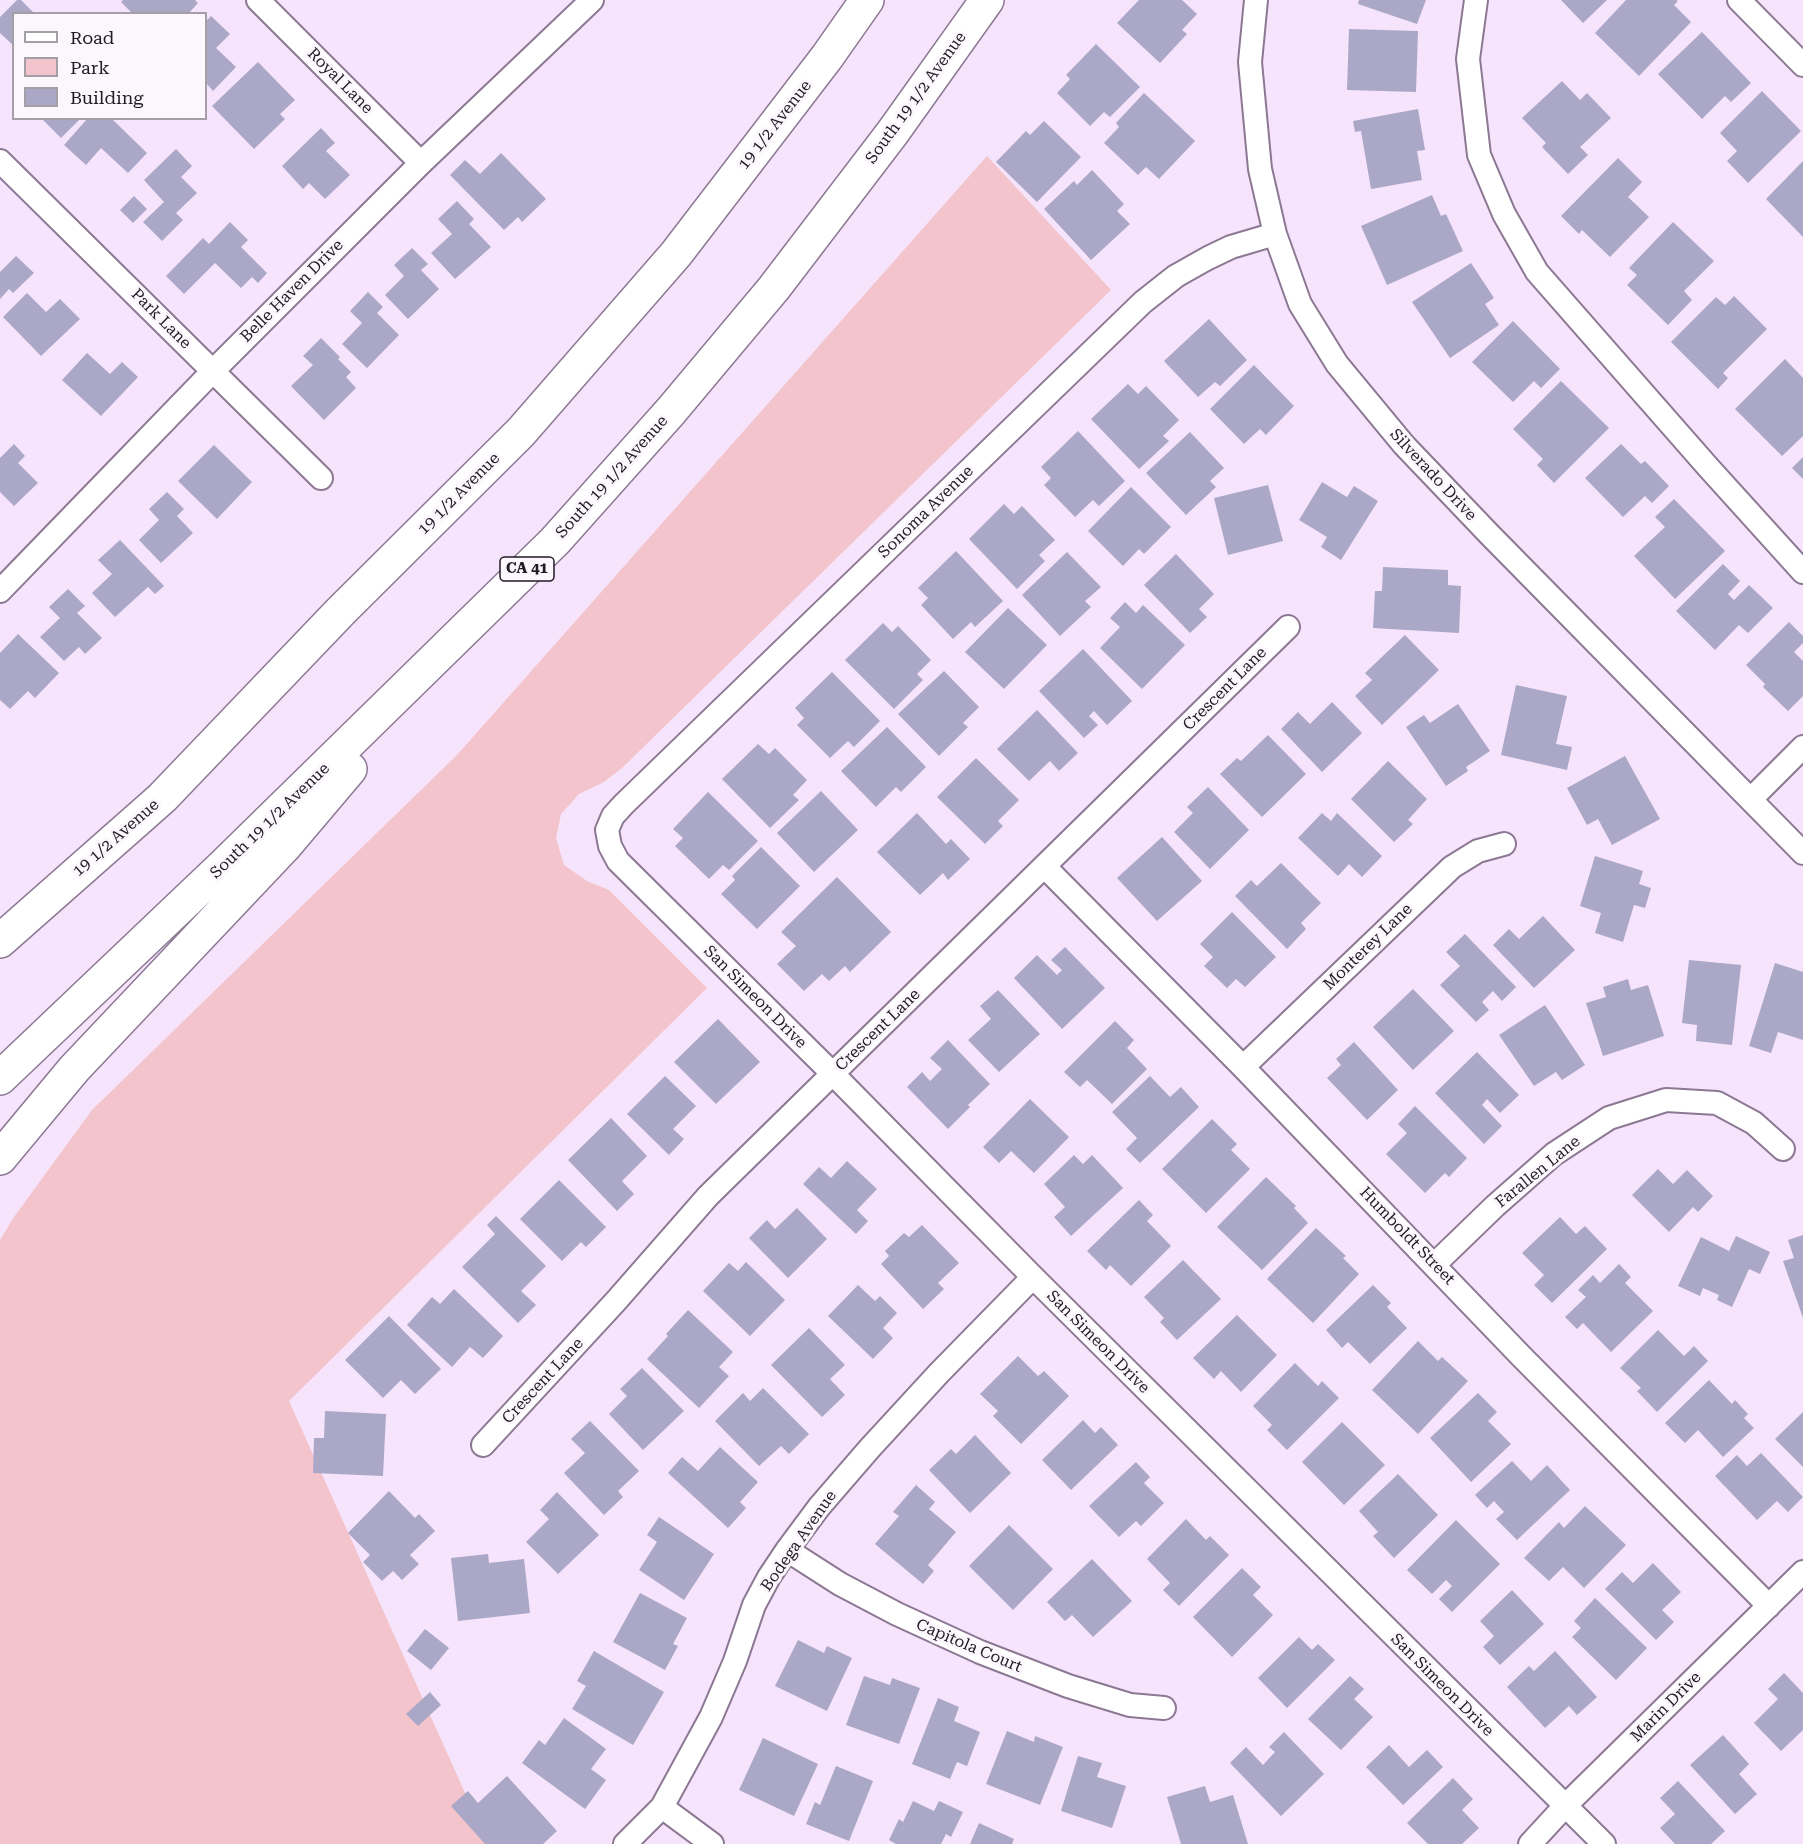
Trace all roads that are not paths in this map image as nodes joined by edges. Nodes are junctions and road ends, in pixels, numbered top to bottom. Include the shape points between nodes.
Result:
1 (258, 0) edge
2 (592, 0) edge
3 (867, 0) edge
4 (987, 0) edge
5 (1256, 0) edge
6 (1476, 0) edge
7 (1739, 0) edge
8 (1803, 65) edge
9 (0, 161) edge
10 (422, 163) junction
11 (1275, 234) junction
12 (213, 370) junction
13 (321, 478) dead end
14 (1803, 572) edge
15 (1, 588) edge
16 (493, 603) junction
17 (1288, 627) dead end
18 (1803, 747) edge
19 (162, 798) junction
20 (1751, 799) junction
21 (607, 830) joint
22 (1504, 844) dead end
23 (1803, 853) edge
24 (1045, 867) junction
25 (0, 912) edge
26 (0, 941) edge
27 (1243, 1067) junction
28 (833, 1074) junction
29 (0, 1078) edge
30 (1783, 1149) dead end
31 (0, 1158) edge
32 (1435, 1264) junction
33 (1033, 1277) junction
34 (483, 1445) dead end
35 (788, 1550) junction
36 (1803, 1572) edge
37 (1769, 1606) junction
38 (1164, 1708) dead end
39 (1565, 1806) junction
40 (662, 1807) junction
41 (625, 1844) edge
42 (712, 1844) edge
43 (1530, 1844) edge
44 (1604, 1844) edge

1 - 10 street, Royal Lane
2 - 10 street, Belle Haven Drive
3 - 19 highway, 19 1/2 Avenue via 676,254 521,432
4 - 16 highway, South 19 1/2 Avenue / CA 41 via 774,288 570,524
5 - 11 street, Silverado Drive via 1250,62 1260,169
6 - 14 street via 1468,59 1479,155 1504,214 1537,272
7 - 8 street
9 - 12 street, Park Lane
10 - 12 street, Belle Haven Drive
11 - 20 street, Silverado Drive via 1300,304 1337,364 1404,445
11 - 21 street, Sonoma Avenue via 1231,246 1176,276 1143,302 624,804
12 - 13 street, Park Lane
12 - 15 street, Belle Haven Drive
16 - 29 highway, South 19 1/2 Avenue / CA 41
16 - 31 highway via 284,847 74,1069
17 - 24 street, Crescent Lane
18 - 20 street
19 - 25 highway
19 - 26 highway, 19 1/2 Avenue
20 - 23 street, Silverado Drive
21 - 28 street, San Simeon Drive via 618,861
22 - 27 street, Monterey Lane via 1478,851 1452,867
24 - 27 street, Humboldt Street
24 - 28 street, Crescent Lane
27 - 32 street, Humboldt Street
28 - 33 street, San Simeon Drive
28 - 34 street, Crescent Lane via 708,1196
30 - 32 street, Farallen Lane via 1754,1123 1717,1103 1666,1100 1609,1118 1554,1154
32 - 37 street, Humboldt Street
33 - 35 street, Bodega Avenue via 870,1448
33 - 39 street, San Simeon Drive
35 - 38 street, Capitola Court via 840,1584 980,1652 1130,1705
35 - 40 street, Bodega Avenue via 754,1605 711,1717
36 - 37 street, Marin Drive
37 - 39 street, Marin Drive
39 - 43 street, Marin Drive
39 - 44 street, San Simeon Drive
40 - 41 street, Bodega Avenue
40 - 42 street

